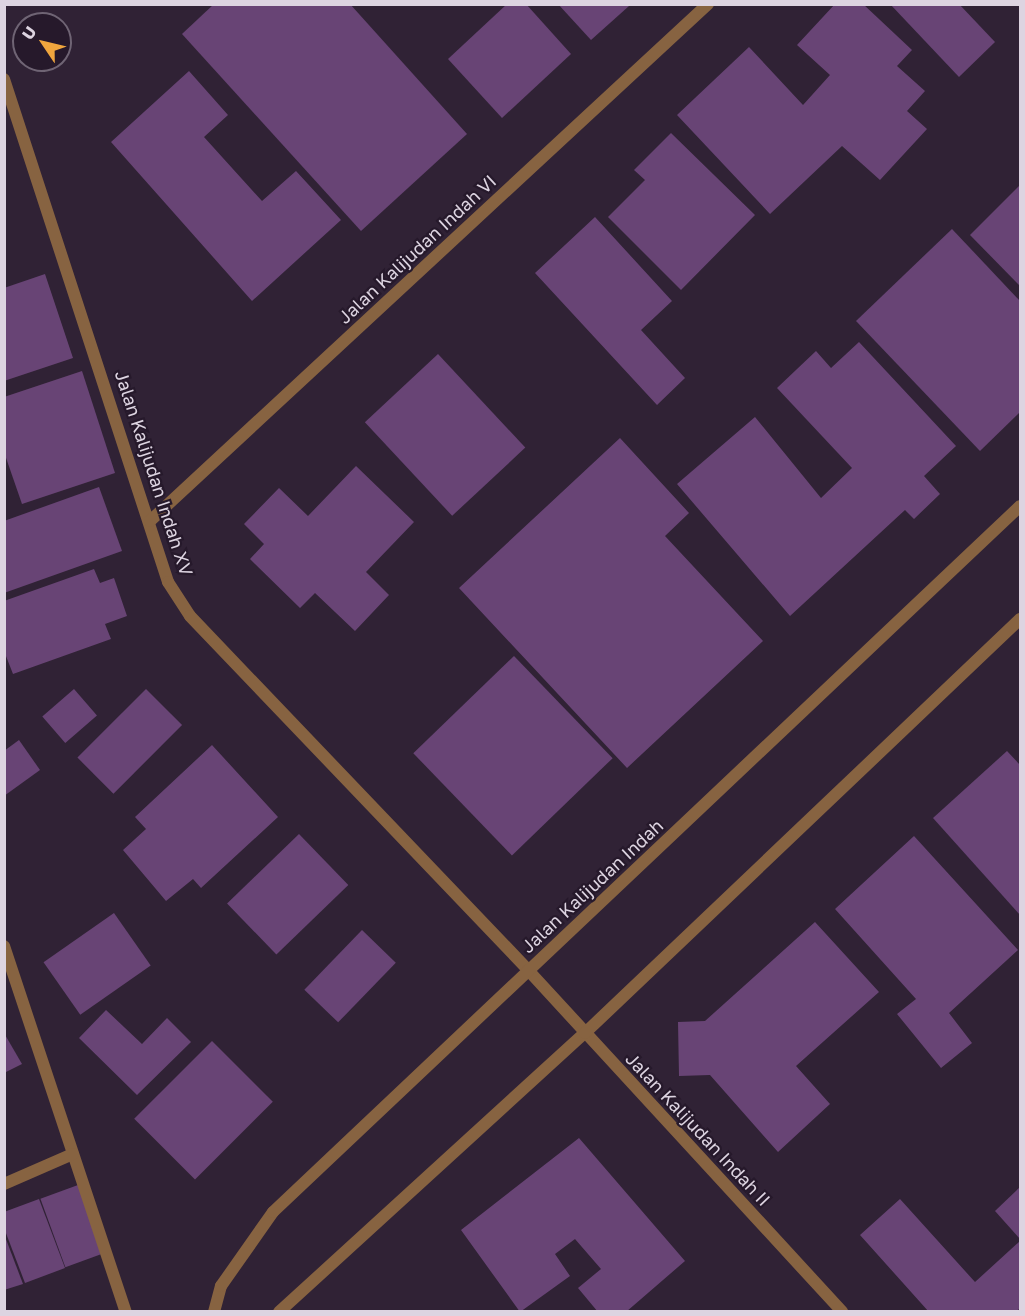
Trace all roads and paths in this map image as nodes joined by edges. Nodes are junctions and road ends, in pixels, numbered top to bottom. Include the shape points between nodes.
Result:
1 (708, 4) edge
2 (4, 79) edge
3 (1020, 506) edge
4 (150, 521) junction
5 (1020, 619) edge
6 (4, 946) edge
7 (528, 970) junction
8 (585, 1033) junction
9 (73, 1154) junction
10 (4, 1184) edge
11 (126, 1311) edge
12 (214, 1311) edge
13 (279, 1311) edge
14 (842, 1311) edge

1 - 4 street, Jalan Kalijudan Indah VI
2 - 4 street, Jalan Kalijudan Indah XV
3 - 7 street, Jalan Kalijudan Indah
4 - 7 street, Jalan Kalijudan Indah XV via 168,582 190,616
5 - 8 street
6 - 9 street
7 - 8 street, Jalan Kalijudan Indah II
7 - 12 street, Jalan Kalijudan Indah via 273,1212 221,1286
8 - 13 street
8 - 14 street, Jalan Kalijudan Indah II
9 - 10 street
9 - 11 street

